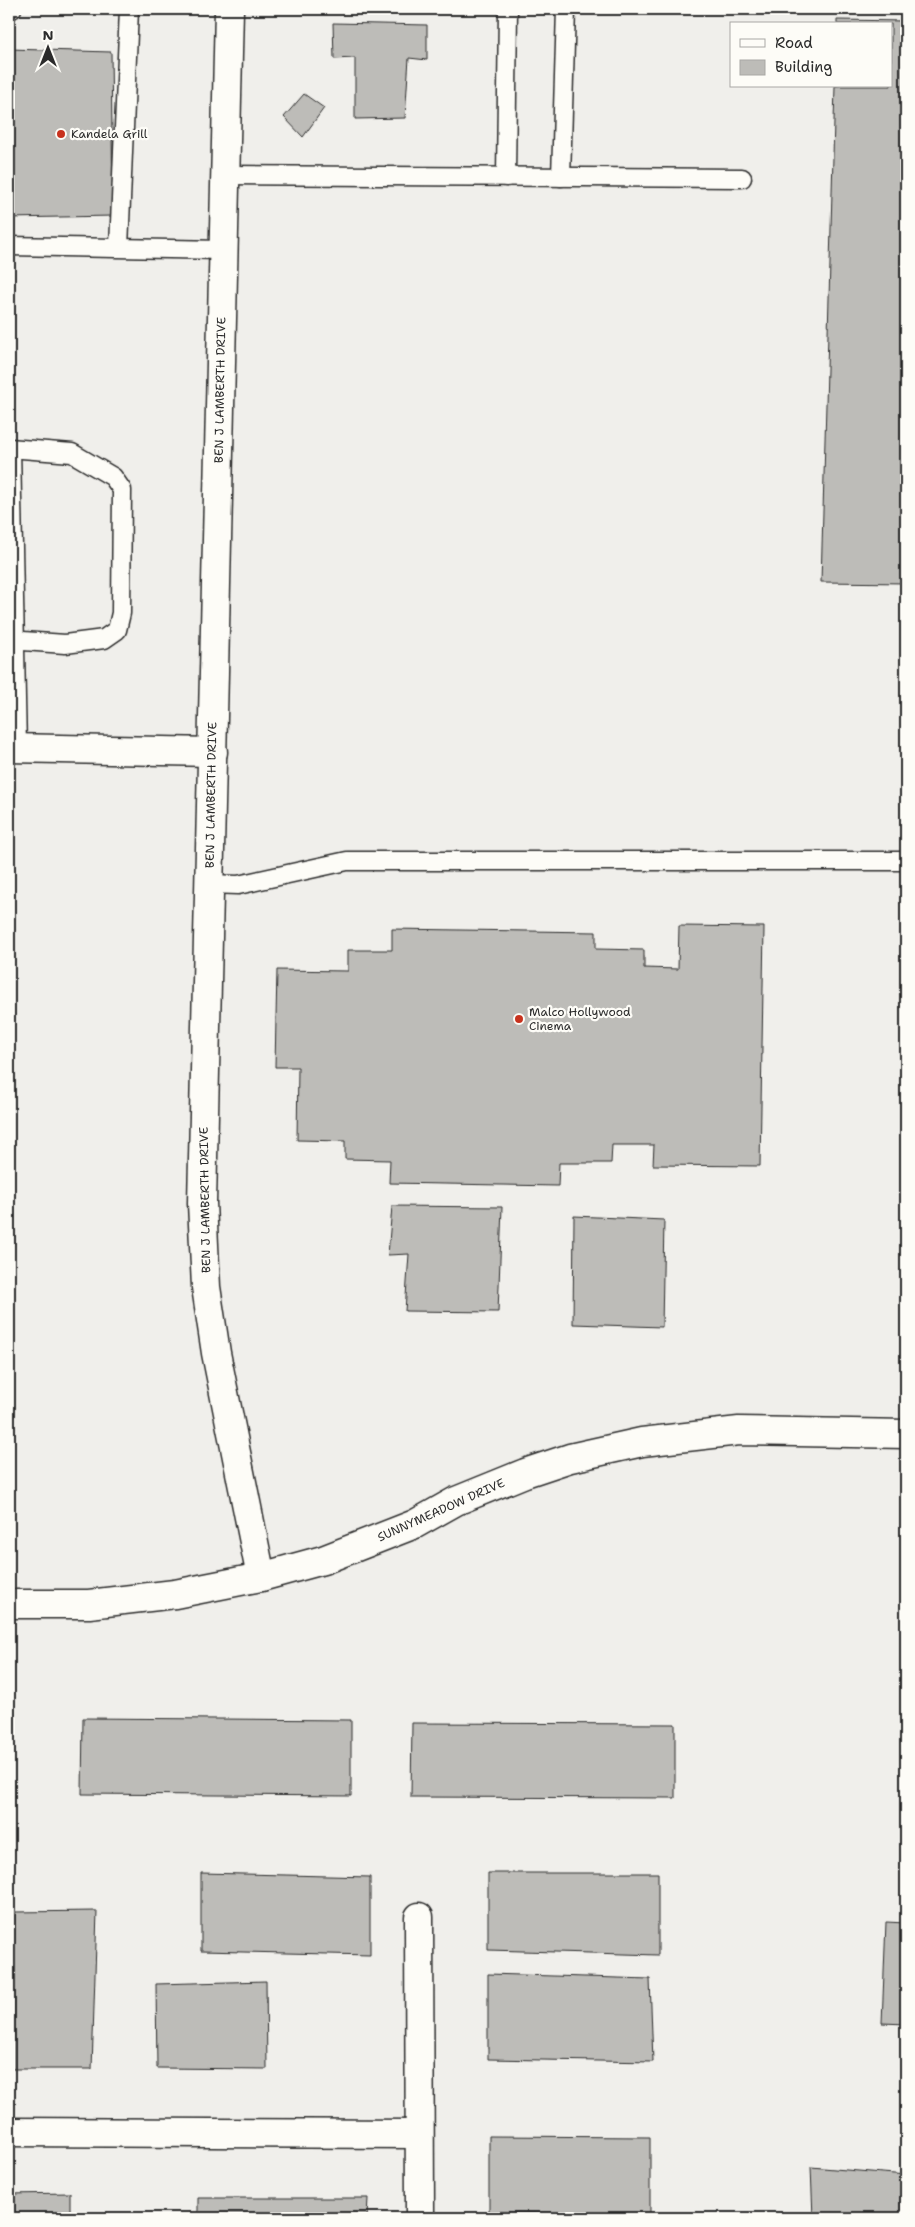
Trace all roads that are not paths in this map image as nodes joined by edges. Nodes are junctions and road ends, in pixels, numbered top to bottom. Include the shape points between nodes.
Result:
1 (129, 9) edge
2 (229, 9) edge
3 (508, 9) edge
4 (566, 9) edge
5 (225, 175) junction
6 (561, 177) junction
7 (506, 178) junction
8 (742, 178) dead end
9 (9, 246) edge
10 (119, 247) junction
11 (223, 250) junction
12 (10, 448) edge
13 (12, 641) edge
14 (13, 748) edge
15 (213, 752) junction
16 (906, 861) edge
17 (210, 884) junction
18 (906, 1434) edge
19 (261, 1577) junction
20 (9, 1604) edge
21 (419, 1916) dead end
22 (9, 2132) edge
23 (419, 2134) junction
24 (420, 2218) edge

1 - 10 lane
2 - 5 street, BEN J LAMBERTH DRIVE
3 - 7 lane
4 - 6 lane
5 - 7 lane
5 - 11 street, BEN J LAMBERTH DRIVE
6 - 7 lane
6 - 8 lane
9 - 10 lane
10 - 11 lane
11 - 15 street, BEN J LAMBERTH DRIVE
12 - 13 lane
12 - 13 lane via 72,453 113,477 122,490 121,613 117,630 104,639 65,644
13 - 14 lane
14 - 15 street
15 - 17 street, BEN J LAMBERTH DRIVE
16 - 17 lane via 347,861 238,885
17 - 19 street, BEN J LAMBERTH DRIVE via 202,1203 206,1287
18 - 19 street, SUNNYMEADOW DRIVE via 739,1431 642,1442 570,1458 525,1473 456,1501 416,1524 323,1560
19 - 20 street, SUNNYMEADOW DRIVE via 175,1594 89,1604
21 - 23 street
22 - 23 street
23 - 24 street

